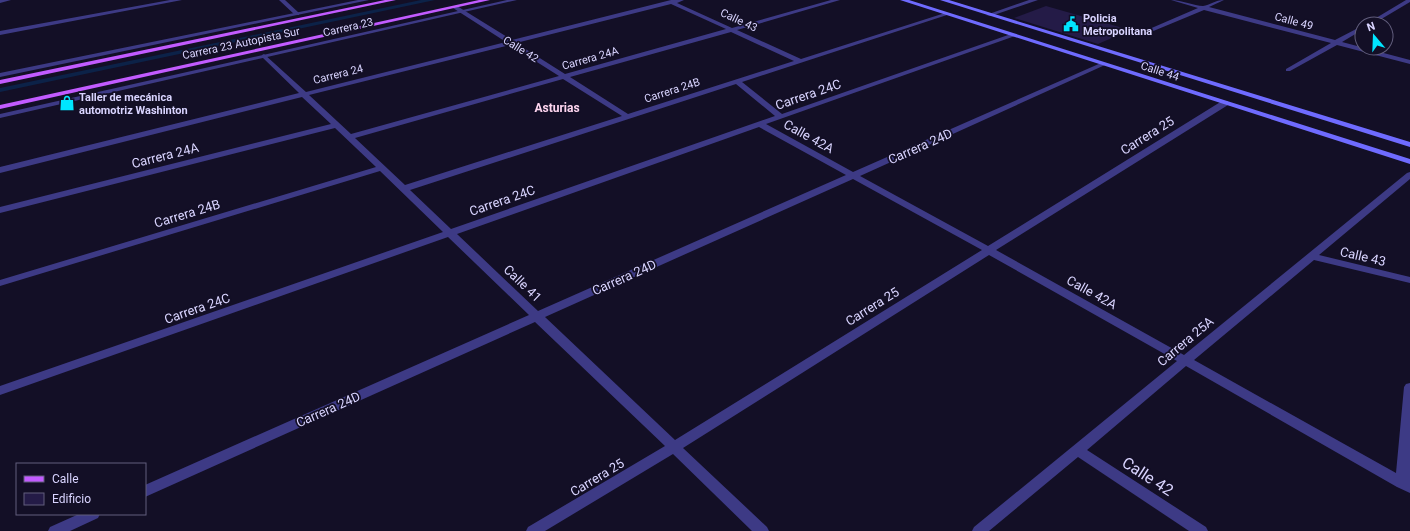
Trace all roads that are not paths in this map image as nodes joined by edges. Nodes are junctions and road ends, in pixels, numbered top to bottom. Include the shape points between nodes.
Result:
1 (8, 0) edge
2 (179, 0) edge
3 (282, 0) edge
4 (366, 0) edge
5 (393, 0) edge
6 (486, 0) edge
7 (514, 0) edge
8 (681, 0) edge
9 (837, 0) edge
10 (903, 0) edge
11 (943, 0) edge
12 (1035, 0) edge
13 (1174, 0) edge
14 (1221, 0) edge
15 (1410, 0) edge
16 (0, 1) edge
17 (670, 1) edge
18 (455, 7) junction
19 (1203, 8) junction
20 (462, 12) junction
21 (297, 14) junction
22 (947, 14) junction
23 (990, 15) junction
24 (1382, 16) edge
25 (732, 30) junction
26 (1149, 31) dead end
27 (1354, 32) edge
28 (0, 33) edge
29 (1013, 35) junction
30 (511, 42) junction
31 (1336, 42) junction
32 (264, 56) junction
33 (800, 61) junction
34 (1410, 62) edge
35 (1103, 64) junction
36 (1288, 70) dead end
37 (0, 75) edge
38 (565, 77) junction
39 (0, 82) edge
40 (737, 82) junction
41 (304, 94) junction
42 (1225, 103) junction
43 (0, 107) edge
44 (0, 116) edge
45 (628, 117) junction
46 (781, 117) junction
47 (760, 124) junction
48 (337, 125) junction
49 (349, 137) junction
50 (1384, 137) junction
51 (1410, 145) edge
52 (1369, 150) junction
53 (1410, 162) edge
54 (382, 168) junction
55 (0, 170) edge
56 (1410, 175) edge
57 (853, 176) junction
58 (403, 189) junction
59 (0, 210) edge
60 (449, 232) junction
61 (988, 250) junction
62 (1310, 256) junction
63 (1410, 280) edge
64 (0, 283) edge
65 (537, 316) junction
66 (1184, 360) junction
67 (1410, 387) edge
68 (0, 391) edge
69 (674, 447) junction
70 (1077, 450) junction
71 (1406, 485) edge
72 (146, 491) edge
73 (91, 515) edge
74 (55, 531) edge
75 (533, 531) edge
76 (762, 531) edge
77 (979, 531) edge
78 (1201, 531) edge

1 - 16 street
2 - 28 street
3 - 21 street
4 - 21 street, Carrera 23
5 - 39 main road, Carrera 23 Autopista Sur
6 - 18 main road, Carrera 23 Autopista Sur
7 - 20 street, Carrera 23
8 - 17 street, Carrera 24
9 - 25 street, Carrera 24A
10 - 22 main road, Calle 44
11 - 23 main road, Calle 44
12 - 23 street
13 - 19 street, Calle 49
14 - 19 street
15 - 24 street
17 - 25 street, Calle 43
17 - 30 street, Carrera 24
18 - 20 street, Calle 42
18 - 43 main road, Carrera 23 Autopista Sur
19 - 26 street
19 - 31 street, Calle 49
20 - 30 street, Calle 42
20 - 32 street, Carrera 23
21 - 37 street, Carrera 23
22 - 29 main road, Calle 44
22 - 33 street, Carrera 24B
23 - 50 main road, Calle 44
25 - 33 street, Calle 43
25 - 38 street, Carrera 24A
27 - 31 street
29 - 35 main road, Calle 44
29 - 46 street, Carrera 24C
30 - 38 street, Calle 42
30 - 41 street, Carrera 24
31 - 34 street, Calle 49
31 - 36 street
32 - 41 street, Calle 41
32 - 44 street, Carrera 23
33 - 40 street, Carrera 24B
35 - 42 main road, Calle 44
35 - 57 street, Carrera 24D
38 - 45 street, Calle 42
38 - 49 street, Carrera 24A
40 - 45 street, Carrera 24B
40 - 46 street, Calle 42A
41 - 48 street, Calle 41
41 - 55 street, Carrera 24
42 - 52 main road, Calle 44
42 - 61 street, Carrera 25
45 - 58 street, Carrera 24B
46 - 47 street, Carrera 24C
47 - 57 street, Calle 42A
47 - 60 street, Carrera 24C
48 - 49 street, Calle 41
48 - 59 street, Carrera 24A
49 - 54 street, Calle 41
50 - 51 main road, Calle 44
50 - 52 main road
52 - 53 main road, Calle 44
54 - 58 street, Calle 41
54 - 64 street, Carrera 24B
56 - 62 street, Carrera 25A
57 - 61 street, Calle 42A
57 - 65 street, Carrera 24D
58 - 60 street, Calle 41
60 - 65 street, Calle 41
60 - 68 street, Carrera 24C
61 - 66 street, Calle 42A
61 - 69 street, Carrera 25
62 - 63 street, Calle 43
62 - 66 street, Carrera 25A
65 - 69 street, Calle 41
65 - 72 street, Carrera 24D
66 - 70 street, Carrera 25A
66 - 71 street, Calle 42A
67 - 71 street
69 - 75 street, Carrera 25
69 - 76 street, Calle 41
70 - 77 street, Carrera 25A
70 - 78 street, Calle 42
73 - 74 street

